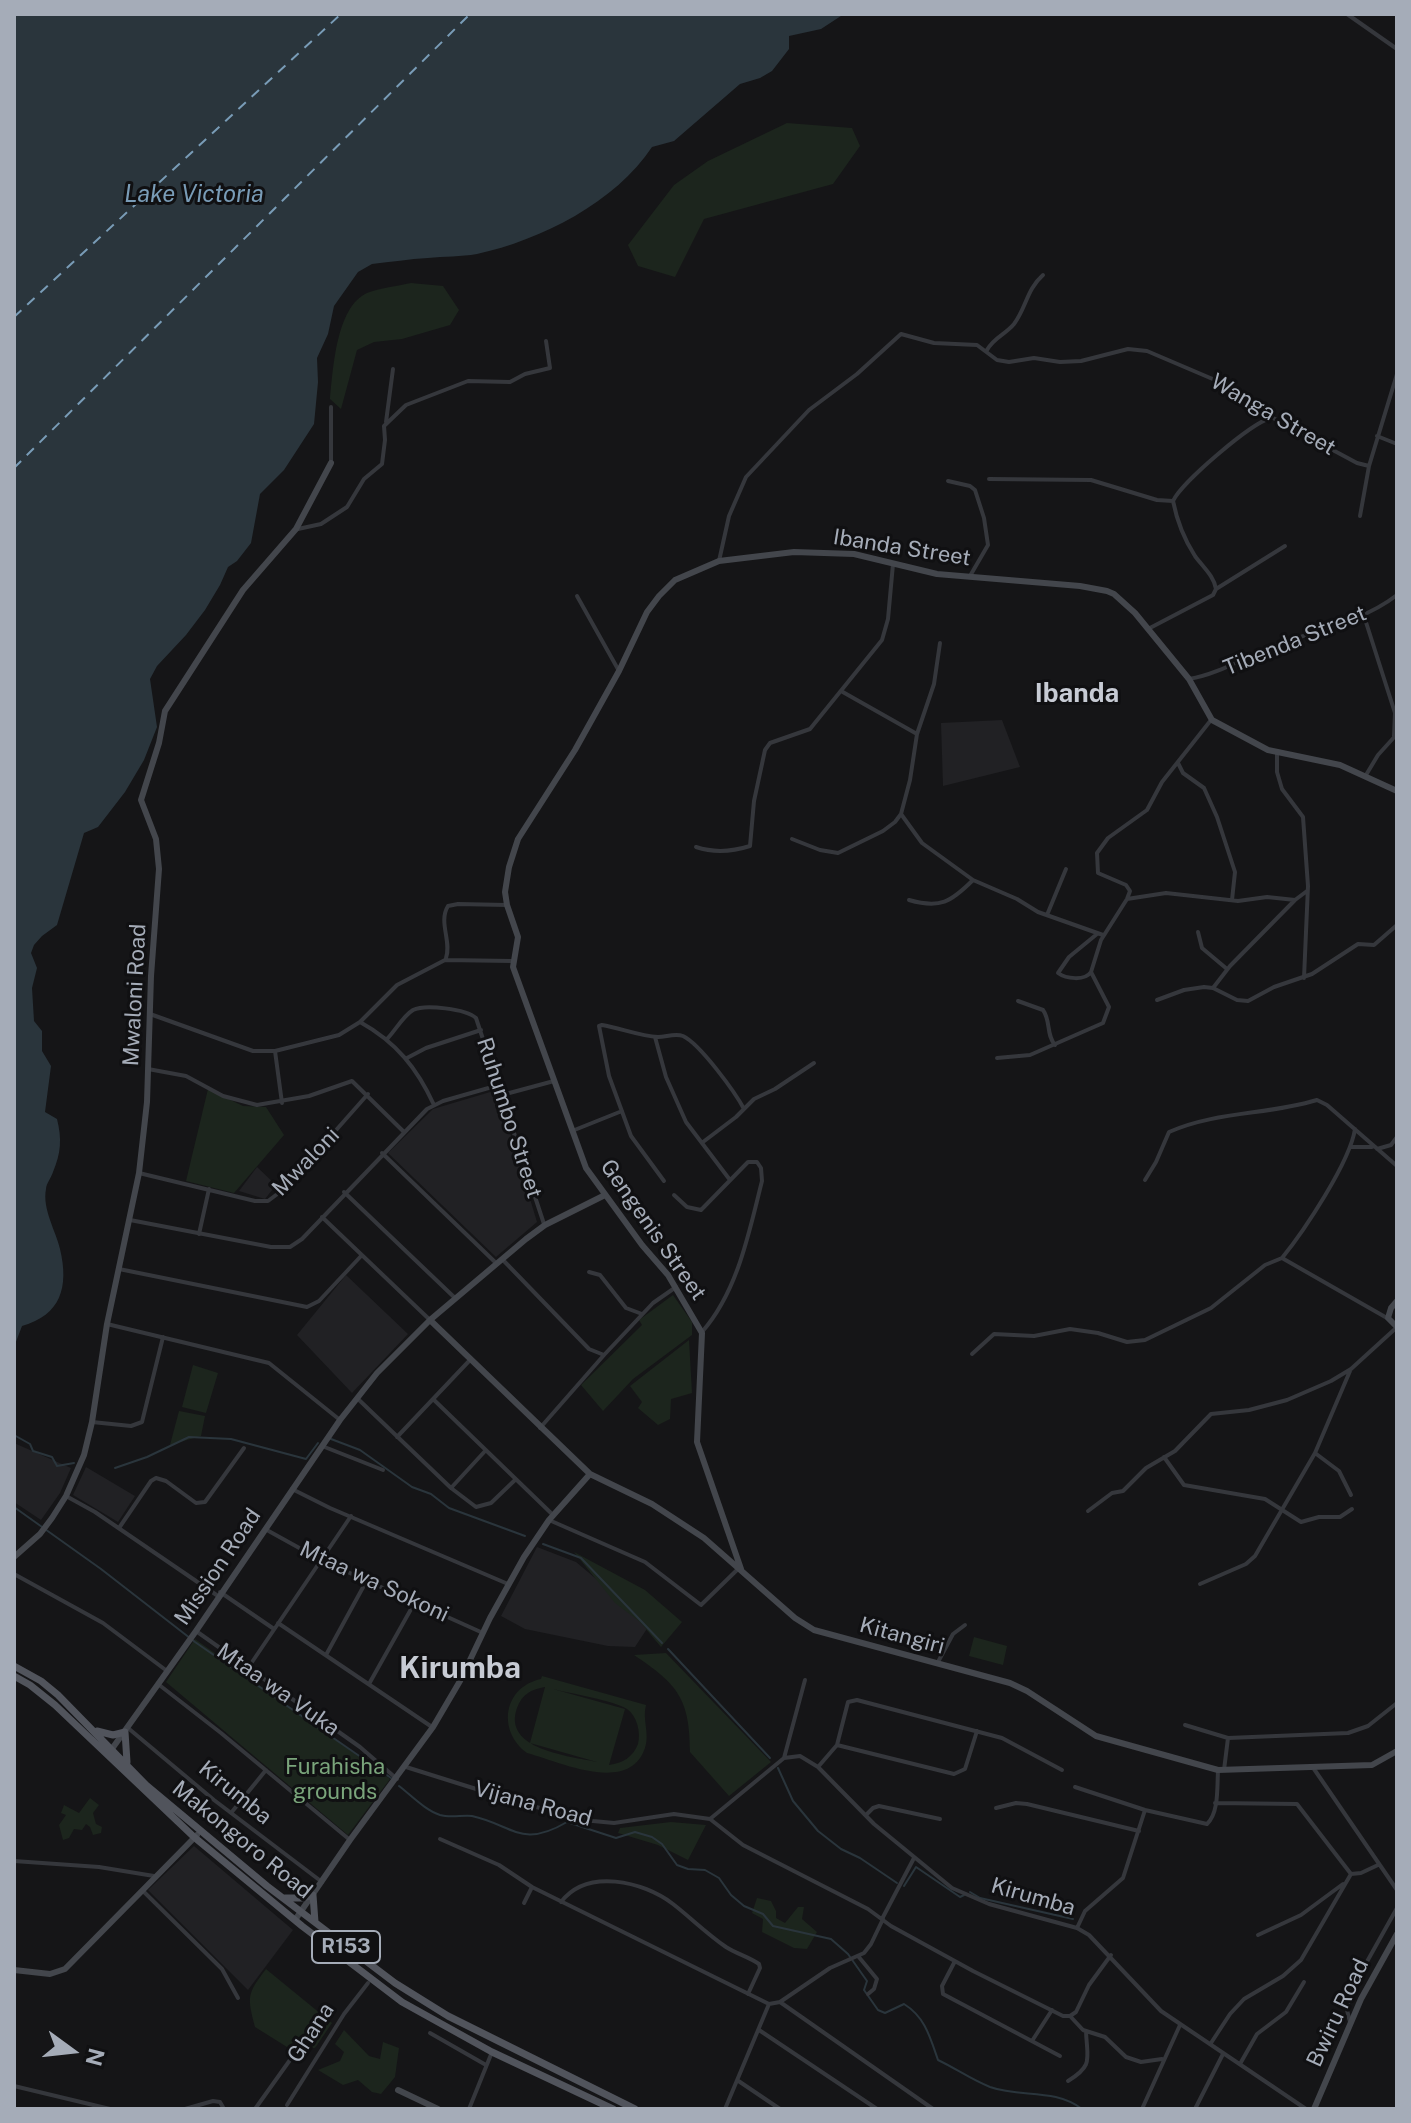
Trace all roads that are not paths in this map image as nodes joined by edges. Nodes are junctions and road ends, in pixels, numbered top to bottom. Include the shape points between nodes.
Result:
1 (1347, 14) edge
2 (1397, 49) edge
3 (1043, 275) dead end
4 (546, 341) dead end
5 (987, 350) junction
6 (393, 369) dead end
7 (1397, 374) edge
8 (331, 407) dead end
9 (1271, 418) junction
10 (386, 422) junction
11 (1377, 436) junction
12 (1397, 444) edge
13 (336, 455) dead end
14 (331, 463) junction
15 (1369, 466) junction
16 (989, 479) dead end
17 (948, 481) dead end
18 (1173, 501) junction
19 (1360, 516) dead end
20 (296, 529) junction
21 (1285, 546) dead end
22 (719, 561) junction
23 (893, 564) junction
24 (970, 577) junction
25 (1216, 589) junction
26 (1397, 595) edge
27 (577, 596) dead end
28 (1364, 615) junction
29 (1148, 630) junction
30 (940, 643) dead end
31 (619, 671) junction
32 (1189, 679) junction
33 (841, 691) junction
34 (1212, 720) junction
35 (917, 734) junction
36 (1395, 735) edge
37 (1277, 753) junction
38 (1178, 763) junction
39 (1366, 775) junction
40 (1397, 791) edge
41 (901, 814) junction
42 (792, 839) dead end
43 (696, 847) dead end
44 (1066, 869) dead end
45 (973, 880) junction
46 (1307, 891) junction
47 (1127, 899) junction
48 (909, 900) dead end
49 (1232, 900) junction
50 (1295, 900) junction
51 (507, 905) junction
52 (1047, 915) junction
53 (1397, 925) edge
54 (1198, 932) dead end
55 (1097, 934) junction
56 (1103, 935) junction
57 (445, 960) junction
58 (512, 961) junction
59 (1227, 969) junction
60 (1091, 972) junction
61 (1304, 978) junction
62 (1213, 988) junction
63 (1157, 1000) dead end
64 (1018, 1001) dead end
65 (150, 1014) junction
66 (360, 1022) junction
67 (481, 1030) junction
68 (655, 1037) junction
69 (387, 1039) junction
70 (1055, 1045) junction
71 (275, 1051) junction
72 (407, 1058) junction
73 (997, 1058) dead end
74 (814, 1063) dead end
75 (148, 1069) junction
76 (554, 1081) junction
77 (499, 1085) junction
78 (368, 1094) junction
79 (502, 1095) junction
80 (282, 1103) junction
81 (434, 1105) junction
82 (744, 1109) junction
83 (622, 1111) junction
84 (1355, 1129) junction
85 (572, 1131) junction
86 (404, 1132) junction
87 (1397, 1137) edge
88 (702, 1143) junction
89 (1351, 1147) junction
90 (1375, 1148) junction
91 (382, 1153) junction
92 (1397, 1166) edge
93 (139, 1173) junction
94 (730, 1180) junction
95 (1145, 1180) dead end
96 (664, 1181) dead end
97 (209, 1189) junction
98 (344, 1192) junction
99 (605, 1195) junction
100 (674, 1195) dead end
101 (322, 1217) junction
102 (130, 1220) junction
103 (545, 1225) junction
104 (199, 1234) junction
105 (362, 1255) junction
106 (1282, 1258) junction
107 (499, 1261) junction
108 (119, 1269) junction
109 (589, 1272) dead end
110 (676, 1287) junction
111 (456, 1298) junction
112 (1397, 1301) edge
113 (642, 1314) junction
114 (1388, 1318) junction
115 (430, 1320) junction
116 (107, 1324) junction
117 (1397, 1327) edge
118 (702, 1333) junction
119 (163, 1337) junction
120 (972, 1354) dead end
121 (604, 1355) junction
122 (470, 1359) junction
123 (1351, 1369) junction
124 (357, 1397) junction
125 (433, 1399) junction
126 (340, 1420) junction
127 (92, 1422) junction
128 (540, 1428) junction
129 (397, 1437) junction
130 (322, 1446) junction
131 (244, 1448) dead end
132 (486, 1450) junction
133 (1315, 1453) junction
134 (1164, 1457) junction
135 (383, 1470) dead end
136 (590, 1474) junction
137 (515, 1480) junction
138 (451, 1488) junction
139 (292, 1489) junction
140 (1351, 1495) dead end
141 (66, 1496) junction
142 (1283, 1509) junction
143 (1352, 1509) dead end
144 (1088, 1511) dead end
145 (351, 1516) junction
146 (551, 1518) junction
147 (119, 1528) junction
148 (265, 1529) junction
149 (14, 1557) edge
150 (321, 1560) junction
151 (740, 1568) junction
152 (14, 1574) edge
153 (367, 1580) junction
154 (508, 1584) junction
155 (1200, 1584) dead end
156 (219, 1594) junction
157 (415, 1602) junction
158 (278, 1623) junction
159 (965, 1625) dead end
160 (274, 1629) junction
161 (194, 1633) junction
162 (483, 1633) junction
163 (325, 1656) junction
164 (937, 1664) junction
165 (14, 1666) edge
166 (248, 1668) junction
167 (167, 1671) junction
168 (14, 1676) edge
169 (805, 1680) dead end
170 (158, 1684) junction
171 (368, 1684) junction
172 (1397, 1703) edge
173 (1185, 1725) dead end
174 (433, 1727) junction
175 (126, 1730) junction
176 (95, 1731) junction
177 (977, 1731) junction
178 (1228, 1738) junction
179 (837, 1745) junction
180 (1397, 1751) edge
181 (109, 1752) junction
182 (784, 1758) junction
183 (406, 1767) junction
184 (818, 1767) junction
185 (130, 1768) junction
186 (1314, 1769) junction
187 (266, 1770) junction
188 (1062, 1770) dead end
189 (1221, 1770) junction
190 (397, 1779) junction
191 (1075, 1787) dead end
192 (1215, 1803) junction
193 (996, 1808) dead end
194 (1145, 1810) junction
195 (231, 1813) junction
196 (866, 1815) junction
197 (710, 1819) junction
198 (940, 1819) dead end
199 (201, 1831) junction
200 (1139, 1831) junction
201 (194, 1837) junction
202 (440, 1839) dead end
203 (350, 1840) junction
204 (914, 1858) junction
205 (14, 1861) edge
206 (1378, 1865) junction
207 (1351, 1874) junction
208 (154, 1876) junction
209 (322, 1882) junction
210 (1345, 1883) junction
211 (532, 1887) junction
212 (141, 1889) junction
213 (1397, 1890) edge
214 (313, 1895) junction
215 (283, 1898) junction
216 (561, 1902) junction
217 (524, 1903) dead end
218 (1397, 1908) edge
219 (301, 1912) junction
220 (882, 1919) junction
221 (295, 1920) junction
222 (315, 1923) junction
223 (1077, 1928) junction
224 (1397, 1934) edge
225 (1258, 1935) dead end
226 (1111, 1955) junction
227 (856, 1956) junction
228 (955, 1961) junction
229 (14, 1970) edge
230 (1304, 1982) dead end
231 (368, 1983) dead end
232 (748, 1994) junction
233 (868, 1994) dead end
234 (238, 1998) dead end
235 (780, 2002) junction
236 (769, 2004) junction
237 (1052, 2010) junction
238 (1070, 2016) junction
239 (1350, 2022) junction
240 (1180, 2025) junction
241 (759, 2030) junction
242 (1086, 2031) junction
243 (456, 2032) junction
244 (430, 2033) dead end
245 (1032, 2041) junction
246 (1211, 2043) junction
247 (450, 2044) junction
248 (492, 2052) junction
249 (1223, 2053) junction
250 (1060, 2056) dead end
251 (1162, 2059) junction
252 (290, 2060) dead end
253 (1240, 2064) junction
254 (486, 2065) junction
255 (737, 2080) junction
256 (1068, 2081) dead end
257 (14, 2086) edge
258 (398, 2090) dead end
259 (287, 2105) dead end
260 (103, 2108) edge
261 (110, 2109) edge
262 (185, 2109) edge
263 (224, 2109) edge
264 (255, 2109) edge
265 (438, 2109) edge
266 (469, 2109) edge
267 (613, 2109) edge
268 (635, 2109) edge
269 (725, 2109) edge
270 (780, 2109) edge
271 (877, 2109) edge
272 (933, 2109) edge
273 (1142, 2109) edge
274 (1195, 2109) edge
275 (1306, 2109) edge
276 (1314, 2109) edge

1 - 2 street
3 - 5 street via 1031,286 1015,322
4 - 10 street via 550,368 544,372 510,382 468,381 406,405
5 - 9 street, Wanga Street via 1009,362 1081,361 1128,349 1147,351 1222,383
5 - 22 street, Wanga Street via 901,334 809,410 746,477 729,516
6 - 10 street
7 - 11 street
8 - 14 street
9 - 15 street, Wanga Street
9 - 18 street via 1210,461
10 - 20 street via 383,461 364,479 350,505 321,524
11 - 12 street
11 - 15 street
13 - 14 street
14 - 20 street, Mwaloni Road
15 - 19 street
16 - 18 street via 1091,480
17 - 24 street via 975,490 984,518 988,545
18 - 25 street via 1182,533
20 - 65 street, Mwaloni Road via 243,590 165,711 141,800 159,853
21 - 25 street
22 - 23 street, Ibanda Street via 794,552 854,554
22 - 31 street, Ibanda Street via 675,580 659,596
23 - 24 street, Ibanda Street
23 - 33 street via 882,640
24 - 29 street, Ibanda Street via 1107,591
25 - 29 street
26 - 28 street, Tibenda Street
27 - 31 street
28 - 32 street, Tibenda Street
28 - 36 street via 1395,713
29 - 32 street, Ibanda Street
30 - 35 street via 934,684
31 - 51 street, Ibanda Street via 518,839 506,880
32 - 34 street, Ibanda Street
33 - 35 street
33 - 43 street via 810,729 770,743 765,750 750,846 733,851
34 - 37 street
34 - 38 street
35 - 41 street
36 - 39 street
37 - 39 street
37 - 46 street via 1282,789 1303,817
38 - 47 street via 1147,810 1108,838 1097,853 1098,873 1126,885
38 - 49 street via 1204,788 1217,817 1235,872
39 - 40 street
41 - 42 street via 883,831 838,853
41 - 45 street via 922,843
44 - 52 street
45 - 48 street via 950,901
45 - 52 street
46 - 50 street
46 - 61 street
47 - 49 street via 1166,893
47 - 56 street
49 - 50 street
50 - 59 street
51 - 57 street via 448,906 443,916 449,952
51 - 58 street via 518,937
52 - 55 street
53 - 61 street via 1374,945 1358,944
54 - 59 street via 1202,948
55 - 56 street
55 - 60 street via 1058,973 1082,978
56 - 60 street
57 - 58 street
57 - 66 street via 397,985
58 - 76 street, Gengenis Street
59 - 62 street
60 - 70 street via 1107,999 1106,1018
61 - 62 street via 1248,1001
62 - 63 street via 1193,987
64 - 70 street via 1043,1010
65 - 71 street via 253,1051
65 - 75 street, Mwaloni Road
66 - 69 street
66 - 71 street via 339,1035
67 - 69 street, Ruhumbo Street via 471,1013 418,1009
67 - 72 street
67 - 77 street, Ruhumbo Street
68 - 82 street via 687,1038 727,1080
68 - 83 street via 599,1026
68 - 88 street via 675,1100
69 - 72 street
70 - 73 street via 1030,1055
71 - 80 street
72 - 81 street
74 - 82 street
75 - 80 street, Mwaloni via 186,1076 237,1102
75 - 93 street, Mwaloni Road
76 - 79 street
76 - 85 street, Gengenis Street
77 - 79 street, Ruhumbo Street
77 - 81 street
78 - 80 street, Mwaloni via 349,1081
78 - 86 street
78 - 97 street, Mwaloni via 275,1198 255,1201
79 - 103 street, Ruhumbo Street
81 - 86 street
82 - 88 street
83 - 85 street
83 - 96 street via 631,1136
84 - 89 street
84 - 90 street
84 - 95 street via 1317,1100 1194,1121 1166,1136
85 - 99 street, Gengenis Street via 586,1168
86 - 91 street
87 - 90 street via 1391,1145
88 - 94 street
89 - 90 street
89 - 106 street
90 - 92 street
91 - 98 street
91 - 107 street
93 - 97 street, Mwaloni
93 - 102 street, Mwaloni Road
94 - 100 street via 701,1210 687,1207
94 - 118 street via 748,1162 761,1168 737,1272
97 - 104 street
98 - 101 street
98 - 111 street
99 - 103 street
99 - 110 street, Gengenis Street
101 - 104 street via 285,1249
101 - 105 street
102 - 104 street
102 - 108 street, Mwaloni Road
103 - 107 street
105 - 108 street via 307,1307
105 - 115 street
106 - 114 street
106 - 120 street via 1265,1265 1211,1308 1145,1340 1127,1342 1070,1329 1034,1336 994,1334
107 - 111 street
107 - 121 street via 589,1349
108 - 116 street, Mwaloni Road
109 - 113 street via 600,1275 626,1308
110 - 113 street
110 - 118 street, Gengenis Street
111 - 115 street
112 - 114 street
113 - 121 street
114 - 117 street
115 - 122 street, Kitangiri
115 - 124 street, Mission Road
116 - 119 street
116 - 127 street, Mwaloni Road
117 - 123 street
118 - 151 street, Gengenis Street via 697,1442
119 - 126 street via 269,1363
119 - 127 street via 142,1422
121 - 128 street
122 - 125 street
122 - 128 street, Kitangiri
123 - 133 street
123 - 134 street via 1287,1400 1211,1414
124 - 126 street, Mission Road
124 - 129 street
125 - 129 street
125 - 132 street
126 - 130 street, Mission Road
127 - 141 street, Mwaloni Road
128 - 136 street, Kitangiri
129 - 138 street
130 - 135 street
130 - 139 street, Mission Road
131 - 147 street via 205,1502 196,1503 156,1478
132 - 137 street
132 - 138 street
133 - 140 street via 1339,1471
133 - 142 street
134 - 142 street via 1184,1485 1258,1497
134 - 144 street
136 - 146 street
136 - 151 street, Kitangiri via 665,1511
137 - 138 street via 483,1507
137 - 146 street
139 - 145 street
139 - 148 street, Mission Road
141 - 147 street
141 - 149 street, Mwaloni Road via 40,1534
142 - 143 street via 1304,1523 1340,1517
142 - 155 street via 1251,1560
145 - 150 street
145 - 154 street
146 - 151 street via 633,1555 701,1605
146 - 154 street
147 - 156 street
148 - 150 street, Mtaa wa Sokoni
148 - 156 street, Mission Road
150 - 153 street, Mtaa wa Sokoni
150 - 158 street
151 - 164 street, Kitangiri via 814,1630
152 - 167 street via 103,1623
153 - 157 street, Mtaa wa Sokoni
153 - 163 street
154 - 162 street
156 - 160 street
156 - 161 street, Mission Road
157 - 162 street, Mtaa wa Sokoni
157 - 171 street
158 - 160 street
158 - 163 street
159 - 164 street via 953,1634
160 - 166 street
161 - 166 street, Mtaa wa Vuka
161 - 167 street, Mission Road
162 - 174 street
163 - 171 street
164 - 189 street, Kitangiri via 1010,1683 1096,1736
165 - 176 main road, Makongoro Road / R153 via 41,1681
166 - 190 street, Mtaa wa Vuka
167 - 170 street, Mission Road
168 - 181 main road, Makongoro Road / R153
169 - 182 street
170 - 175 street, Mission Road
170 - 187 street
171 - 174 street
172 - 178 street via 1353,1732
173 - 178 street
174 - 183 street
175 - 176 main road via 113,1735
175 - 181 street, Mission Road
175 - 185 main road
175 - 195 street, Kirumba
176 - 181 main road, Makongoro Road / R153
177 - 179 street via 965,1769 954,1774
177 - 179 street via 853,1700 846,1706
177 - 188 street via 1018,1745
178 - 189 street
179 - 184 street
180 - 186 street, Kitangiri via 1372,1765
181 - 185 main road, Makongoro Road / R153
181 - 201 main road, Makongoro Road / R153
182 - 184 street via 800,1756
182 - 197 street
183 - 190 street
183 - 197 street, Vijana Road via 593,1821 674,1814
184 - 196 street, Kirumba
185 - 199 main road, Makongoro Road / R153
186 - 189 street, Kitangiri
186 - 206 street
187 - 195 street
187 - 203 street
189 - 192 street
190 - 203 street
191 - 194 street
192 - 194 street via 1207,1824
192 - 207 street via 1294,1802
193 - 200 street via 1027,1804
194 - 200 street
195 - 209 street, Kirumba
196 - 198 street via 879,1806
196 - 204 street, Kirumba
197 - 220 street via 743,1845
199 - 201 street
199 - 215 main road, Makongoro Road / R153
200 - 223 street via 1118,1886 1085,1911
201 - 208 street
201 - 221 main road, Makongoro Road / R153
202 - 211 street via 488,1859
203 - 209 street
204 - 220 street
204 - 223 street, Kirumba via 972,1897
205 - 208 street
206 - 207 street
206 - 213 street
207 - 210 street
208 - 212 street
209 - 214 street
210 - 225 street via 1301,1915
210 - 246 street via 1301,1960 1244,1999
211 - 216 street
211 - 217 street
212 - 229 street via 65,1969 50,1974
212 - 234 street via 222,1969
214 - 215 main road
214 - 219 street
214 - 222 main road
215 - 219 main road, Makongoro Road / R153
216 - 232 street
216 - 232 street via 595,1881 663,1898 728,1948 759,1964
218 - 239 street via 1350,1992
219 - 221 street
219 - 222 main road, Makongoro Road / R153
220 - 227 street via 871,1944
220 - 228 street
221 - 243 main road, Makongoro Road / R153 via 402,2002
222 - 268 main road, Makongoro Road / R153 via 448,2016
223 - 226 street, Kirumba
224 - 239 street, Bwiru Road
226 - 238 street
226 - 240 street, Kirumba
227 - 233 street via 877,1979
227 - 235 street
228 - 237 street
228 - 245 street via 943,1994
230 - 253 street via 1286,2012 1257,2034
231 - 259 street, Ghana
232 - 236 street
235 - 236 street
235 - 272 street
236 - 241 street
237 - 238 street
237 - 245 street
238 - 242 street
239 - 276 street, Bwiru Road
240 - 246 street, Kirumba
240 - 251 street
241 - 255 street
241 - 271 street
242 - 251 street via 1105,2037 1133,2060
242 - 256 street via 1086,2067
243 - 247 street
243 - 248 main road, Makongoro Road / R153
244 - 247 street
245 - 250 street
246 - 249 street, Kirumba
247 - 254 street
248 - 254 street
248 - 267 main road, Makongoro Road / R153
249 - 253 street, Kirumba
249 - 274 street
251 - 273 street
252 - 264 street
253 - 275 street, Kirumba
254 - 266 street
255 - 269 street
255 - 270 street
257 - 260 street
258 - 265 street
260 - 261 street
262 - 263 street via 213,2101

